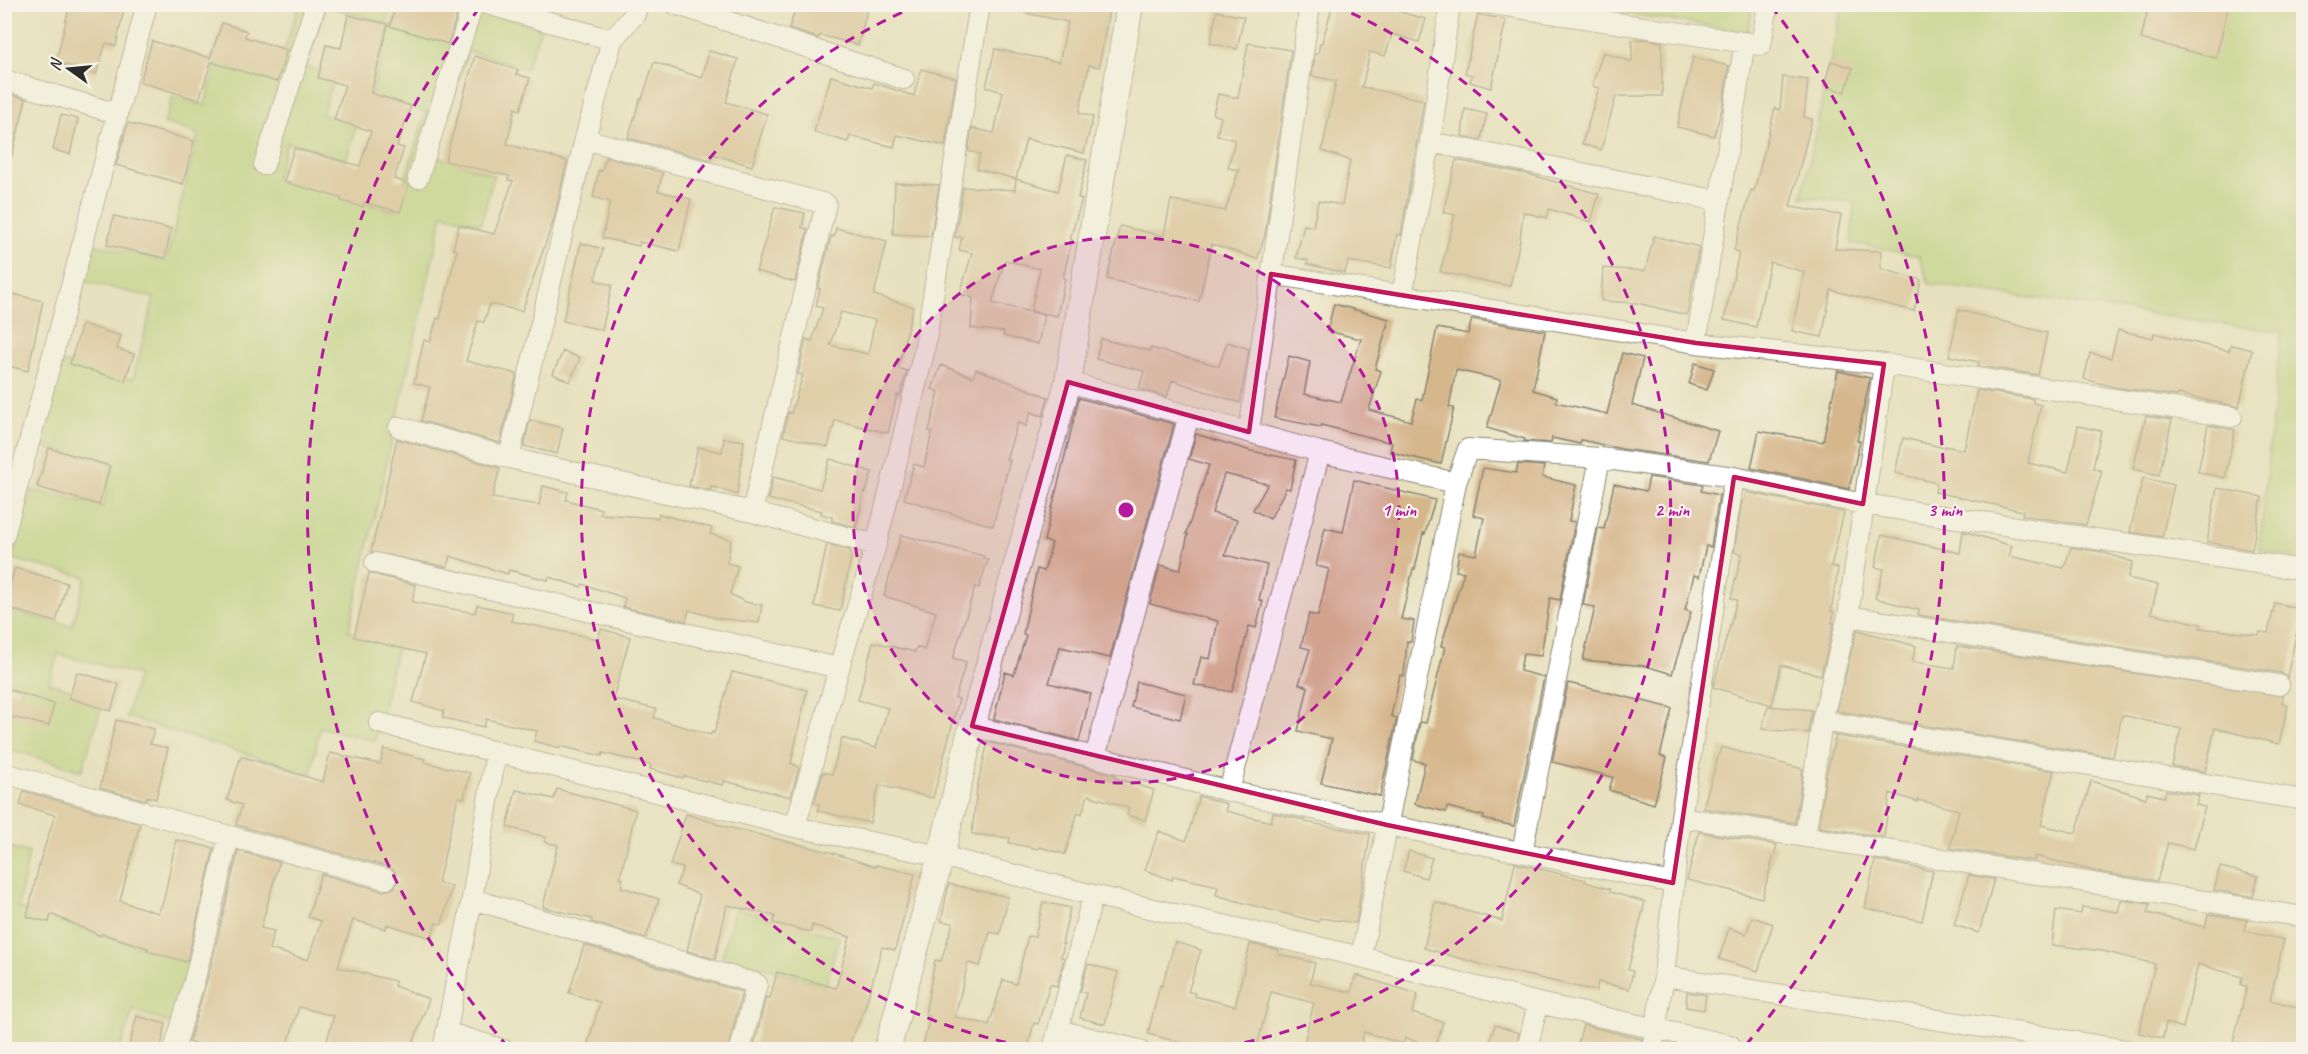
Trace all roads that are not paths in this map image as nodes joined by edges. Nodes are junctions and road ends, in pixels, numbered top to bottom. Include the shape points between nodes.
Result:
1 (147, 4) edge
2 (316, 4) edge
3 (473, 4) edge
4 (487, 4) edge
5 (638, 4) edge
6 (675, 4) edge
7 (980, 4) edge
8 (1130, 4) edge
9 (1310, 4) edge
10 (1450, 4) edge
11 (1492, 4) edge
12 (1768, 4) edge
13 (612, 40) junction
14 (1745, 42) junction
15 (904, 79) dead end
16 (4, 80) edge
17 (118, 114) junction
18 (585, 139) junction
19 (1430, 142) junction
20 (264, 165) dead end
21 (418, 178) dead end
22 (1719, 201) junction
23 (1271, 274) junction
24 (1402, 296) junction
25 (1696, 343) junction
26 (1884, 364) junction
27 (1068, 382) junction
28 (1189, 415) junction
29 (2232, 417) dead end
30 (399, 427) dead end
31 (1249, 432) junction
32 (1320, 452) junction
33 (509, 458) junction
34 (1600, 458) junction
35 (1734, 477) junction
36 (1456, 483) junction
37 (1863, 504) junction
38 (752, 512) junction
39 (4, 536) edge
40 (876, 545) junction
41 (375, 563) dead end
42 (2290, 568) dead end
43 (1848, 616) junction
44 (839, 668) junction
45 (2279, 685) dead end
46 (1822, 721) junction
47 (379, 723) dead end
48 (972, 726) junction
49 (495, 752) junction
50 (1095, 757) junction
51 (4, 773) edge
52 (1229, 791) junction
53 (2304, 800) edge
54 (1681, 817) junction
55 (1388, 825) junction
56 (795, 827) junction
57 (229, 836) junction
58 (1805, 837) junction
59 (1521, 852) junction
60 (941, 856) junction
61 (386, 879) dead end
62 (1673, 883) junction
63 (1093, 895) junction
64 (472, 899) junction
65 (2304, 917) edge
66 (1361, 957) junction
67 (1664, 976) junction
68 (1538, 1003) junction
69 (1655, 1029) junction
70 (1058, 1030) junction
71 (444, 1041) edge
72 (174, 1050) edge
73 (504, 1050) edge
74 (740, 1050) edge
75 (887, 1050) edge
76 (1053, 1050) edge
77 (1139, 1050) edge
78 (1527, 1050) edge
79 (1652, 1050) edge
80 (1729, 1050) edge
81 (2127, 1050) edge

1 - 17 street
2 - 20 street
3 - 21 street
4 - 13 street
5 - 13 street via 635,14
6 - 15 street
7 - 40 street via 924,352
8 - 27 street
9 - 23 street
10 - 19 street
11 - 14 street
12 - 14 street via 1761,45
13 - 18 street
14 - 22 street
16 - 17 street
17 - 39 street
18 - 33 street
18 - 38 street via 826,204
19 - 22 street
19 - 24 street
22 - 25 street
23 - 24 street
23 - 31 street
24 - 25 street
25 - 26 street
26 - 29 street
26 - 37 street
27 - 28 street
27 - 48 street
28 - 31 street
28 - 50 street
30 - 33 street
31 - 32 street
32 - 36 street
32 - 52 street
33 - 38 street
34 - 35 street
34 - 36 street via 1468,449
34 - 59 street
35 - 37 street
35 - 54 street
36 - 55 street
37 - 42 street
37 - 43 street
38 - 40 street
40 - 44 street
41 - 44 street
43 - 45 street
43 - 46 street
44 - 56 street
46 - 53 street
46 - 58 street
47 - 49 street
48 - 50 street
48 - 60 street
49 - 56 street
49 - 64 street
50 - 52 street
51 - 57 street
52 - 55 street
54 - 58 street
54 - 62 street
55 - 59 street
55 - 66 street
56 - 60 street
57 - 61 street
57 - 72 street
58 - 65 street
59 - 62 street
60 - 63 street
60 - 75 street
62 - 67 street
63 - 66 street
63 - 70 street
64 - 71 street
64 - 74 street via 757,984
66 - 68 street
67 - 69 street
67 - 81 street
68 - 69 street
68 - 78 street
69 - 79 street
69 - 80 street via 1730,1045
70 - 76 street
70 - 77 street
71 - 73 street

